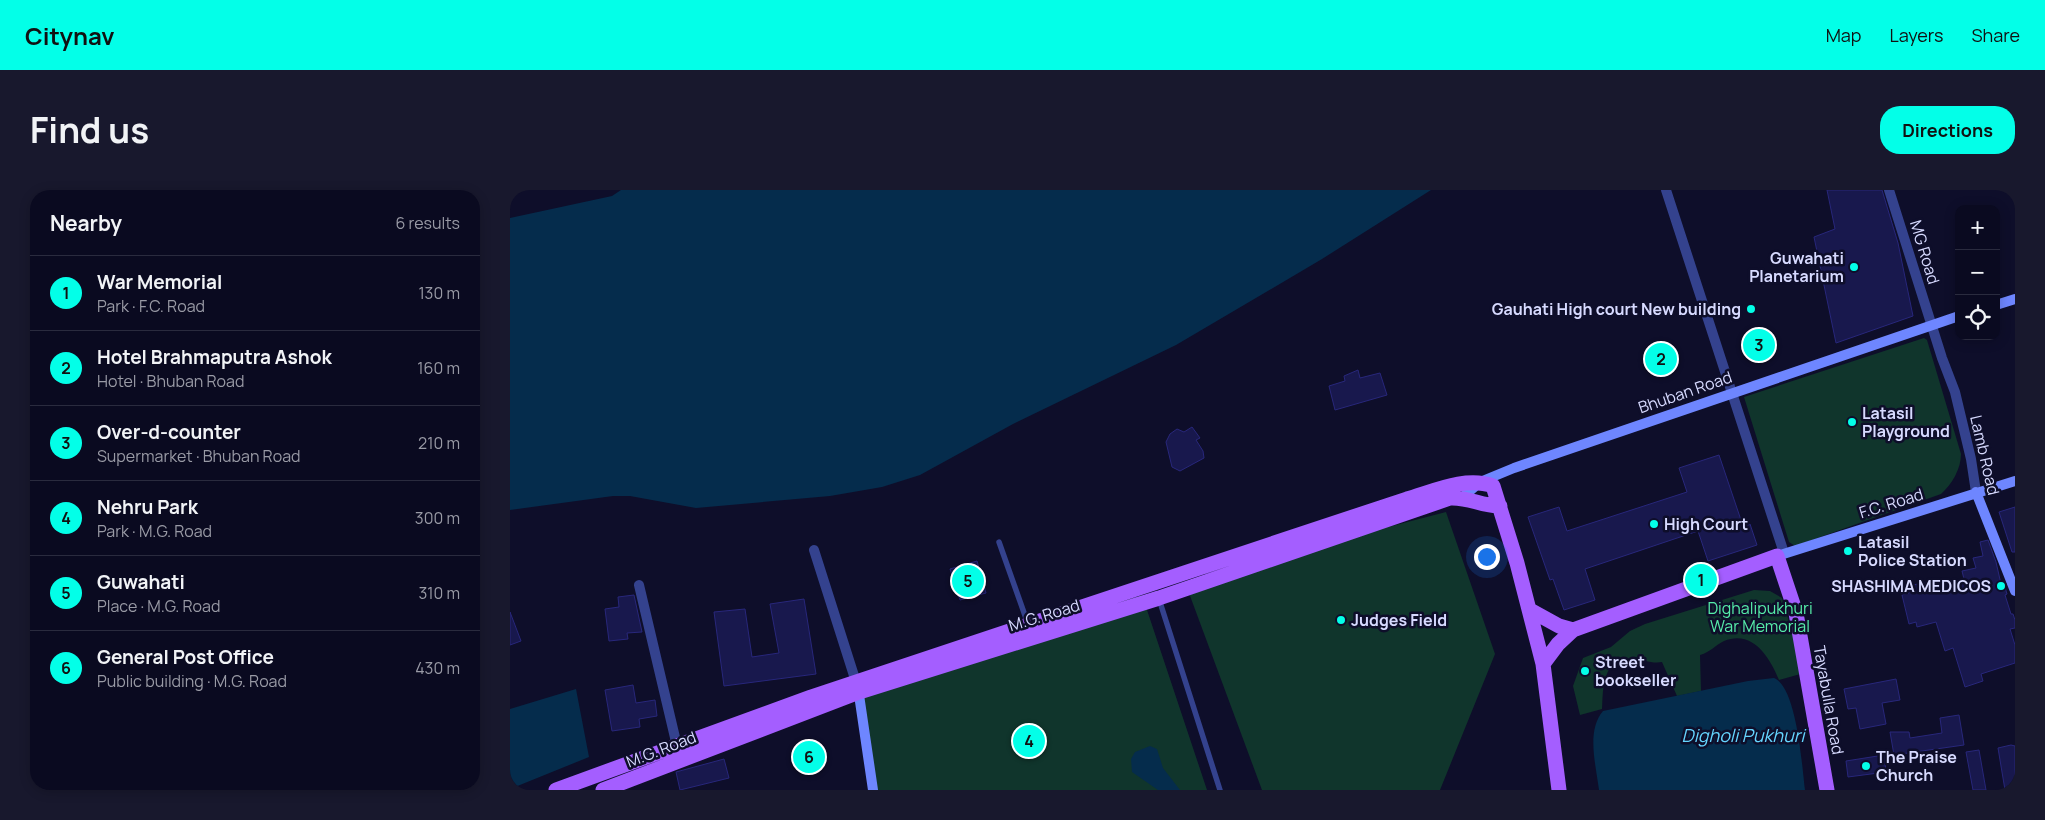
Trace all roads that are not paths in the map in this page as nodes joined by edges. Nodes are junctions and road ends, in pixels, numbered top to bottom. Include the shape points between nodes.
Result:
1 (1666, 190) edge
2 (1889, 190) edge
3 (2015, 299) edge
4 (2000, 304) edge
5 (1955, 317) edge
6 (1932, 324) junction
7 (1731, 392) junction
8 (2015, 481) edge
9 (1480, 482) junction
10 (1976, 492) junction
11 (1463, 497) junction
12 (1500, 506) junction
13 (999, 542) dead end
14 (814, 550) dead end
15 (1781, 554) junction
16 (639, 585) dead end
17 (2015, 591) edge
18 (1158, 598) junction
19 (1530, 610) junction
20 (1028, 624) junction
21 (1573, 630) junction
22 (1543, 664) junction
23 (857, 687) junction
24 (677, 746) junction
25 (607, 789) edge
26 (556, 790) edge
27 (873, 790) edge
28 (1220, 790) edge
29 (1560, 790) edge
30 (1827, 790) edge

1 - 7 street
2 - 6 street, MG Road
3 - 4 street
5 - 6 street, Bhuban Road
6 - 7 street, Bhuban Road
6 - 10 street, Lamb Road via 1955,392
7 - 9 street, Bhuban Road
7 - 15 street
8 - 10 street, F.C. Road
9 - 11 street
9 - 12 main road via 1493,486
9 - 20 main road via 1460,484 1407,499
10 - 15 street, F.C. Road
10 - 17 street, Lamb Road
11 - 12 main road via 1483,506
11 - 18 main road, M.G. Road via 1450,498
12 - 19 main road
13 - 20 lane
14 - 23 street
15 - 21 main road
15 - 30 main road, Tayabulla Road via 1796,613
16 - 24 street
18 - 23 main road, M.G. Road
18 - 28 lane
19 - 21 main road
19 - 22 main road
20 - 23 main road
21 - 22 main road
22 - 29 main road
23 - 24 main road
23 - 25 main road, M.G. Road
23 - 27 street
24 - 26 main road

